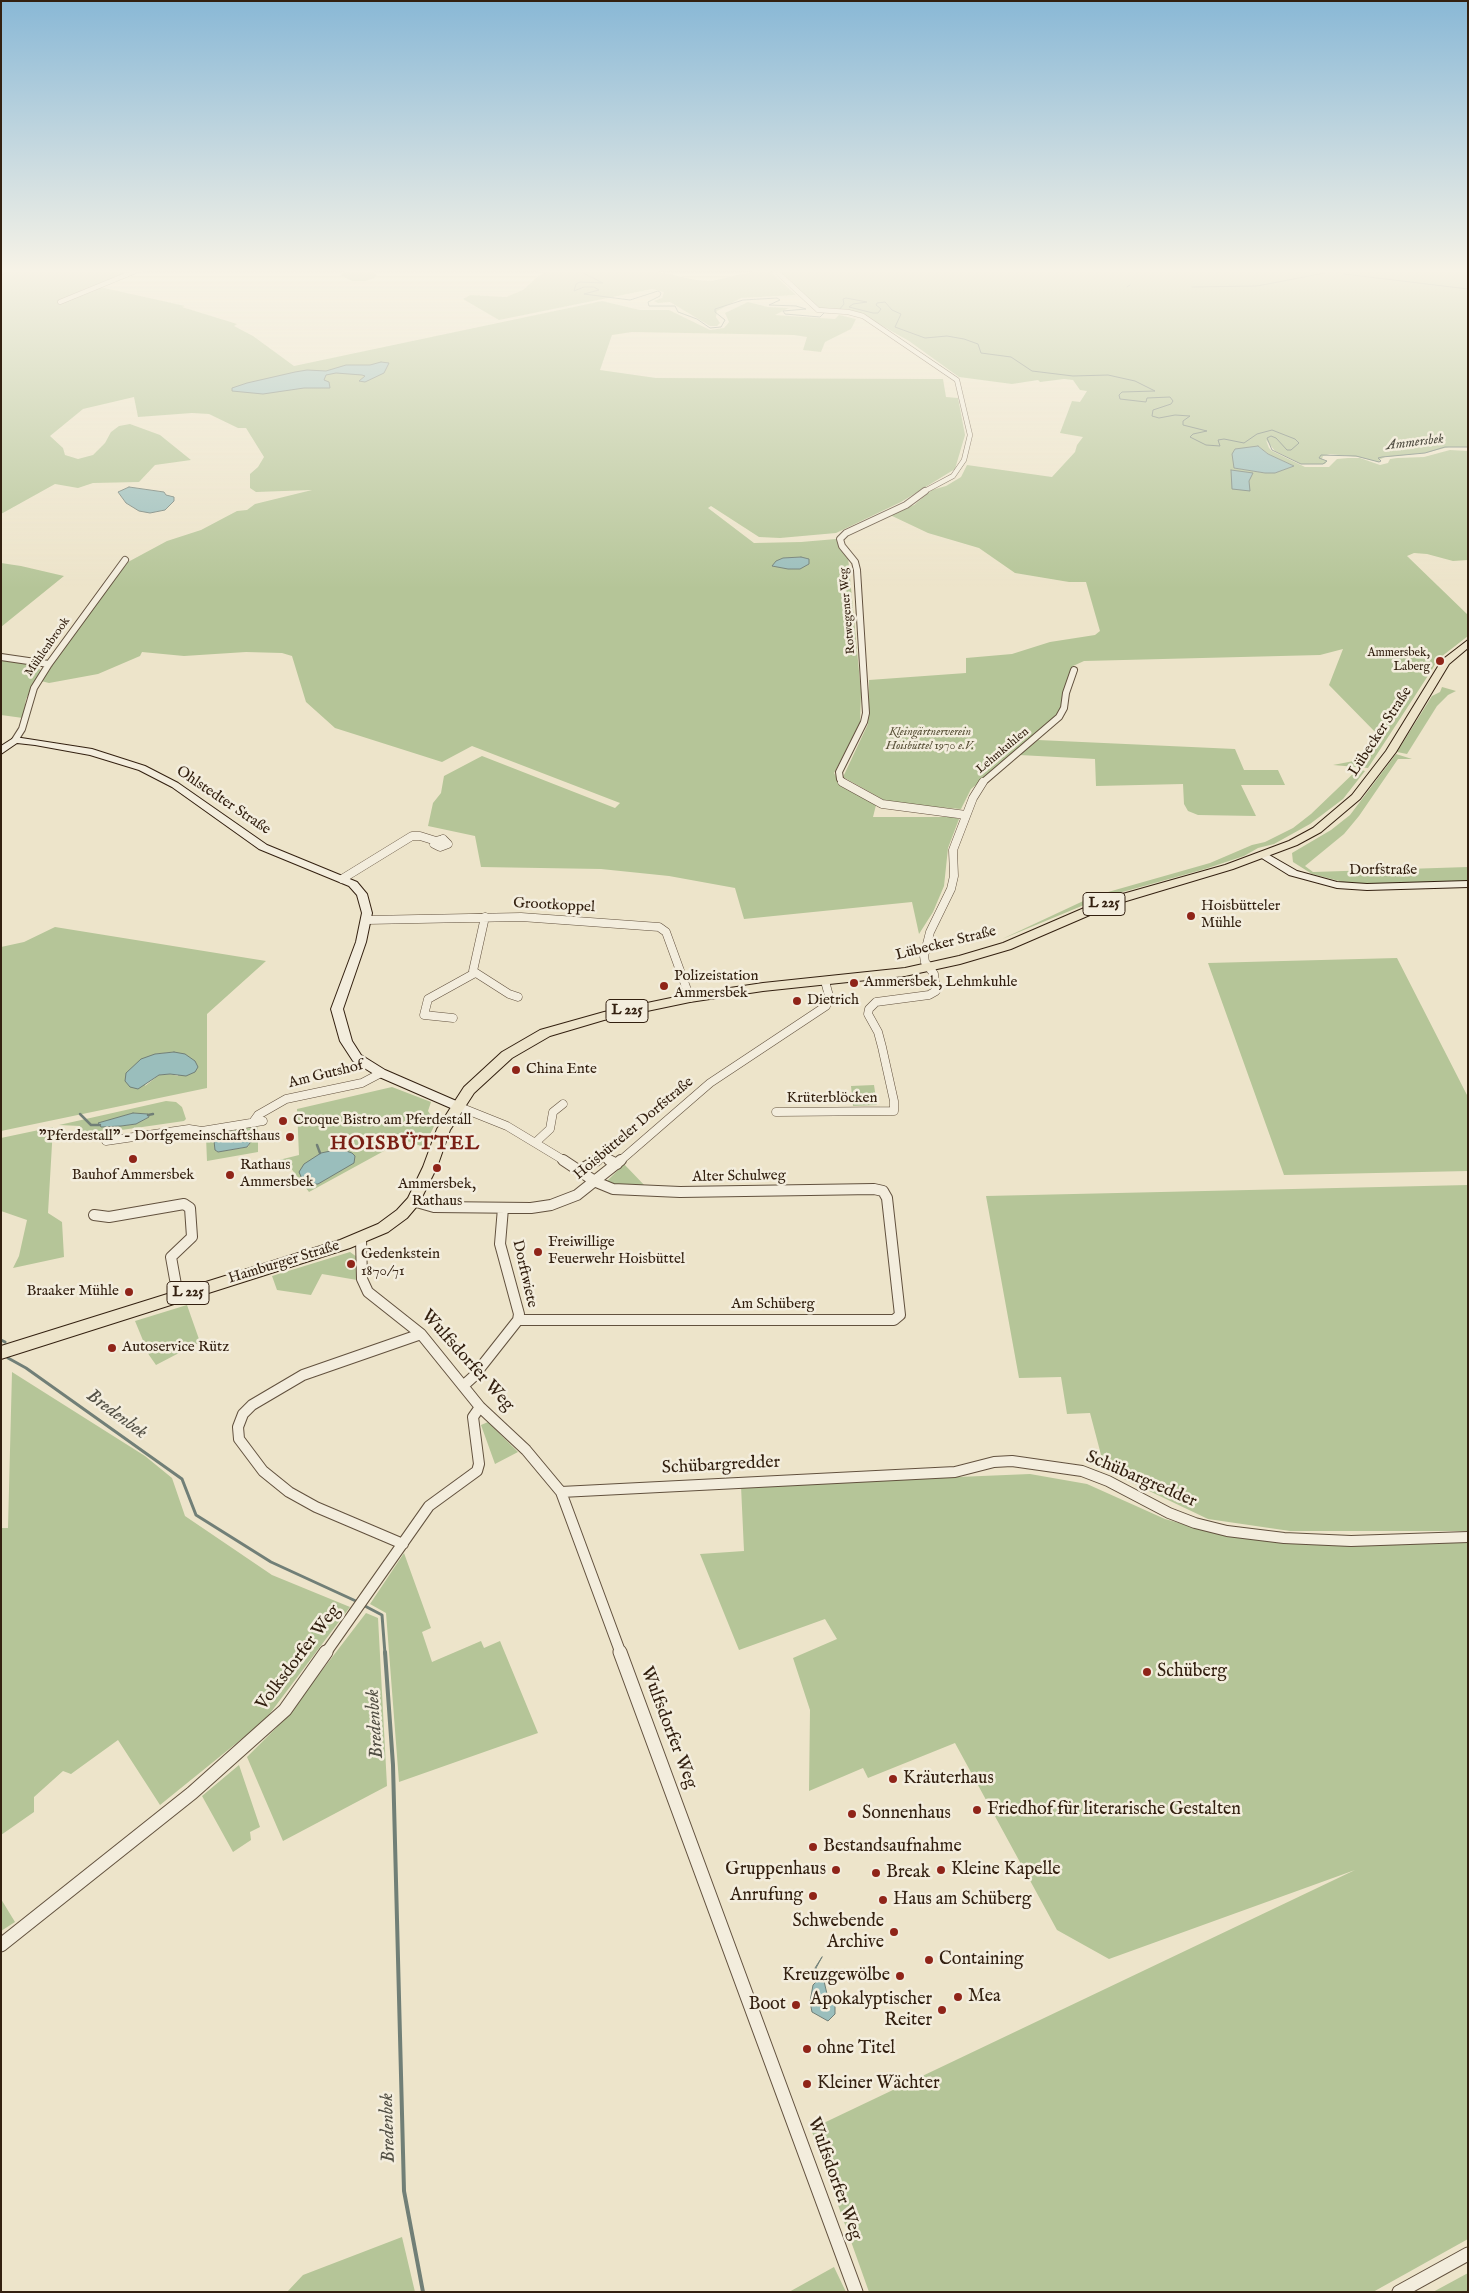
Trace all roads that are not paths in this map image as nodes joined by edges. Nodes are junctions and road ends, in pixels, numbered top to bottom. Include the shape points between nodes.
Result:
1 (952, 375) edge
2 (956, 378) joint
3 (126, 560) dead end
4 (1468, 643) edge
5 (1, 657) edge
6 (49, 664) junction
7 (1074, 670) dead end
8 (15, 740) junction
9 (1, 751) edge
10 (966, 815) junction
11 (436, 840) dead end
12 (1270, 853) junction
13 (342, 878) junction
14 (1468, 884) edge
15 (485, 917) junction
16 (367, 920) junction
17 (930, 968) junction
18 (475, 973) junction
19 (825, 981) junction
20 (518, 997) dead end
21 (690, 998) junction
22 (453, 1018) dead end
23 (381, 1073) junction
24 (563, 1104) dead end
25 (457, 1106) junction
26 (776, 1112) dead end
27 (263, 1121) dead end
28 (253, 1122) junction
29 (106, 1141) dead end
30 (536, 1142) junction
31 (617, 1164) junction
32 (580, 1170) junction
33 (596, 1182) junction
34 (883, 1192) joint
35 (413, 1201) junction
36 (504, 1208) junction
37 (94, 1216) dead end
38 (361, 1239) junction
39 (178, 1296) junction
40 (518, 1320) junction
41 (421, 1334) junction
42 (8, 1350) edge
43 (464, 1386) junction
44 (480, 1407) junction
45 (561, 1492) junction
46 (1468, 1537) edge
47 (403, 1544) junction
48 (1, 1945) edge
49 (1468, 2254) edge
50 (856, 2292) edge
51 (1399, 2292) edge

1 - 2 street
2 - 10 street, Rotwegener Weg via 970,435 958,470 906,505 840,539 857,570 866,713 839,772 845,784 882,804
3 - 6 street, Mühlenbrook
4 - 12 main road, Lübecker Straße / L 225 via 1445,662 1391,752 1356,797 1317,830
5 - 6 street
6 - 8 street, Mühlenbrook via 34,688 21,733
7 - 10 street, Lehmkuhlen via 1063,712 981,784
8 - 9 street, Mühlenbrook
8 - 13 street, Ohlstedter Straße via 92,752 142,768 175,785 263,847
10 - 17 street, Lehmkuhlen via 953,850 951,889 926,944 924,958
11 - 13 street via 412,836
12 - 14 street, Dorfstraße via 1293,873 1327,883 1358,887
12 - 17 main road, Lübecker Straße / L 225 via 1110,902 1007,946
13 - 16 street, Ohlstedter Straße via 362,894
15 - 16 street, Grootkoppel
15 - 18 street via 472,967
15 - 21 street, Grootkoppel via 664,928
16 - 23 street, Ohlstedter Straße via 338,1009 343,1035 350,1050
17 - 19 main road, Lübecker Straße / L 225
17 - 26 street, Krüterblöcken via 937,986 933,993 876,1002 868,1009 882,1046 894,1111
18 - 20 street
18 - 22 street via 428,999 424,1015
19 - 21 main road, Lübecker Straße / L 225
19 - 31 street, Hoisbütteler Dorfstraße via 829,996 826,1006 710,1083
21 - 25 main road, Lübecker Straße / L 225 via 604,1016 545,1033 507,1055 478,1081
23 - 25 street, Ohlstedter Straße
23 - 28 street, Am Gutshof via 362,1083 286,1099 258,1115
24 - 30 street via 553,1112 550,1129
25 - 30 street, Alter Schulweg via 507,1126
25 - 35 main road, Lübecker Straße / L 225
27 - 28 street, Am Gutshof
28 - 29 street, Am Gutshof
30 - 32 street, Alter Schulweg
31 - 32 street via 603,1157
31 - 33 street, Hoisbütteler Dorfstraße
32 - 33 street, Alter Schulweg
33 - 34 street, Alter Schulweg via 612,1189 662,1192 874,1189
33 - 36 street, Hoisbütteler Dorfstraße via 569,1199 551,1205
34 - 40 street, Am Schüberg via 887,1198 900,1312 894,1320
35 - 36 street, Hoisbütteler Dorfstraße via 434,1207
35 - 38 main road, Hamburger Straße / L 225 via 389,1225
36 - 40 street, Dorftwiete via 500,1244
37 - 39 street via 109,1217 184,1204 190,1208 192,1237 171,1257
38 - 39 main road, Hamburger Straße / L 225
38 - 41 street, Wulfsdorfer Weg via 365,1287 380,1303
39 - 42 main road, Hamburger Straße / L 225
40 - 43 street, Dorftwiete
41 - 43 street, Wulfsdorfer Weg
41 - 47 street via 327,1364 303,1375 252,1405 243,1414 238,1427 239,1439 263,1471 289,1492
43 - 44 street, Wulfsdorfer Weg
44 - 45 street, Wulfsdorfer Weg via 526,1450
44 - 47 street, Volksdorfer Weg via 473,1417 479,1464 477,1471 429,1506
45 - 46 street, Schübargredder via 955,1472 994,1462 1012,1462 1082,1471 1176,1516 1227,1531 1351,1541
45 - 50 street, Wulfsdorfer Weg
47 - 48 street, Volksdorfer Weg via 275,1722 192,1793
49 - 51 street

